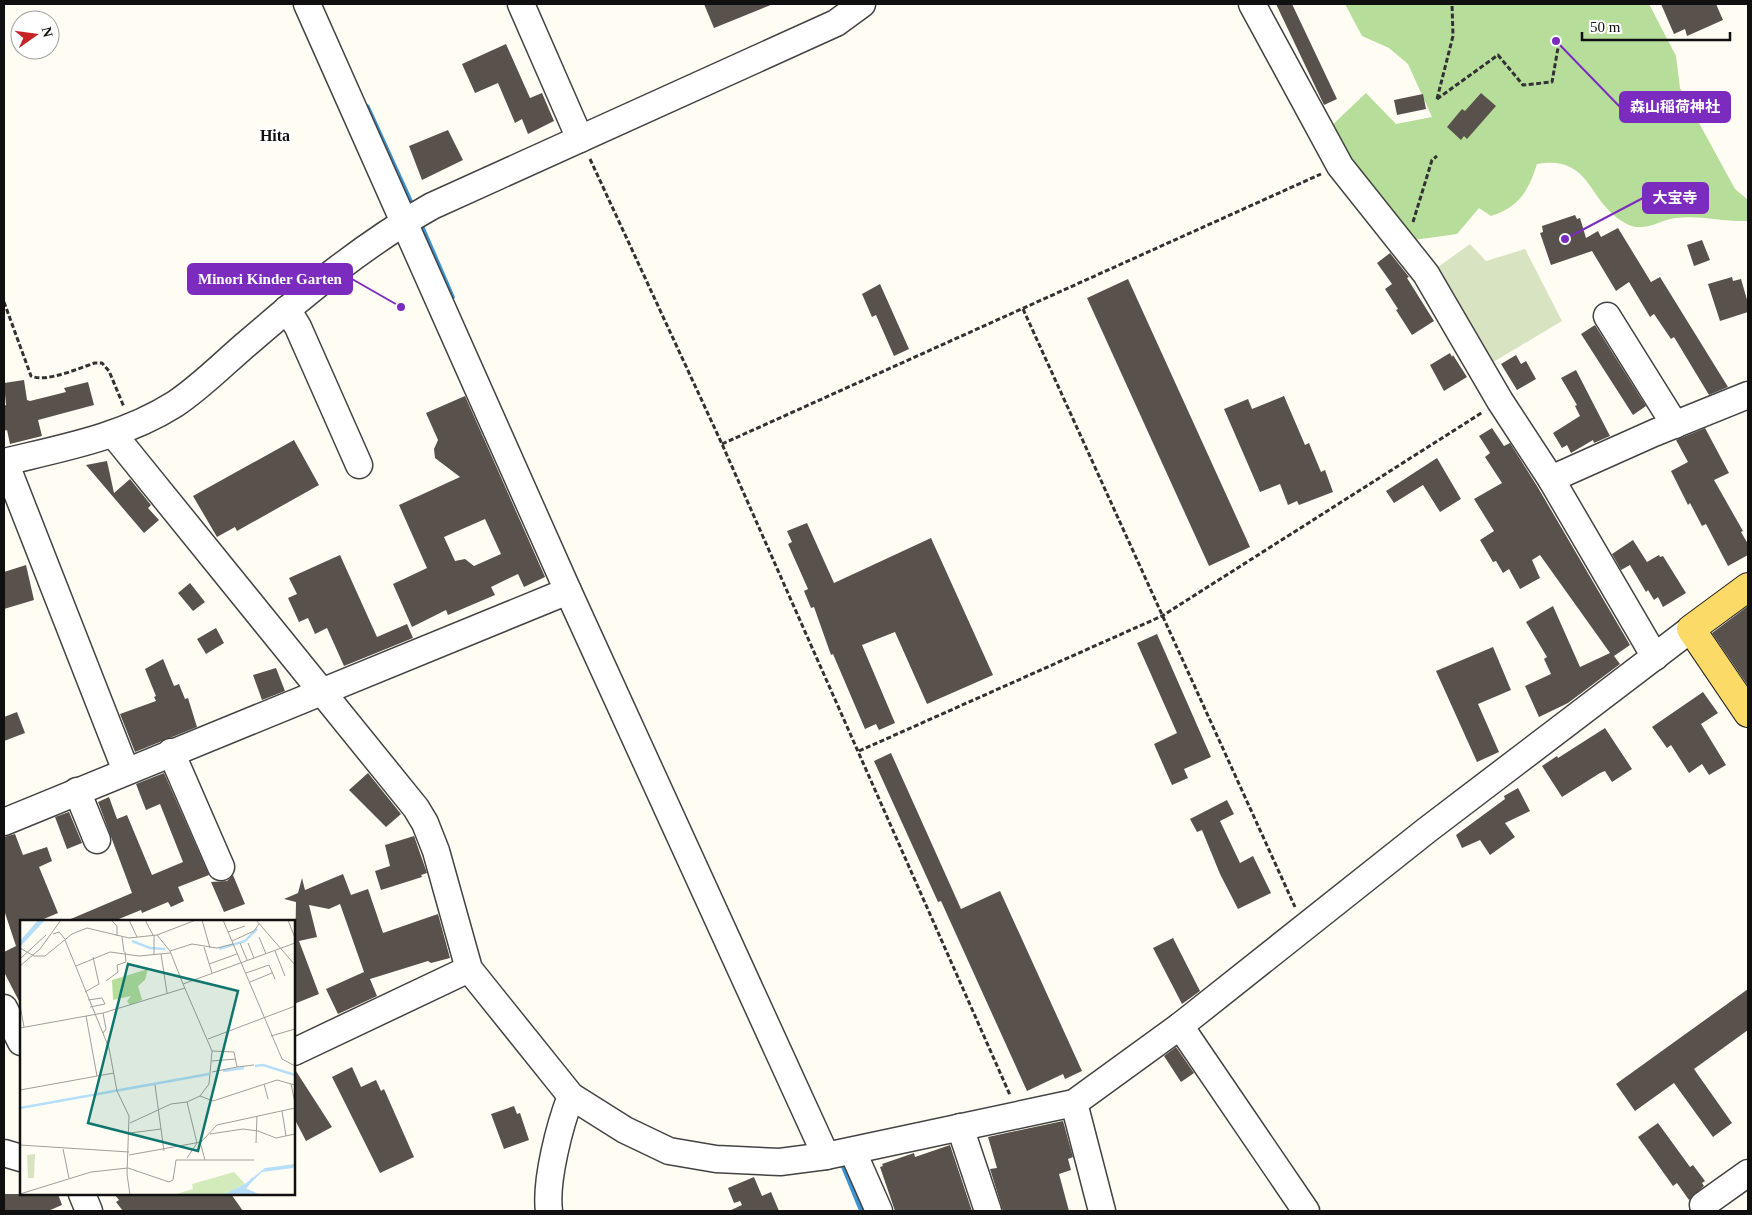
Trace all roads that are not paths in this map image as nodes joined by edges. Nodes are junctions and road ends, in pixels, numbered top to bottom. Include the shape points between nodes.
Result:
1 (307, 4) edge
2 (521, 4) edge
3 (862, 4) edge
4 (1252, 4) edge
5 (580, 139) junction
6 (414, 216) junction
7 (287, 309) junction
8 (1619, 318) dead end
9 (1748, 395) edge
10 (1683, 421) junction
11 (123, 430) junction
12 (4, 462) edge
13 (360, 465) dead end
14 (1551, 478) junction
15 (1748, 587) edge
16 (568, 591) junction
17 (1691, 628) junction
18 (1656, 657) junction
19 (322, 690) junction
20 (1748, 713) edge
21 (171, 752) junction
22 (126, 771) junction
23 (77, 791) junction
24 (4, 822) edge
25 (97, 840) dead end
26 (221, 867) dead end
27 (469, 969) junction
28 (4, 1008) edge
29 (1180, 1026) junction
30 (20, 1040) edge
31 (295, 1052) edge
32 (571, 1096) junction
33 (1074, 1103) junction
34 (960, 1127) junction
35 (854, 1152) junction
36 (4, 1153) edge
37 (826, 1156) junction
38 (20, 1158) edge
39 (1748, 1174) edge
40 (82, 1195) edge
41 (1703, 1205) dead end
42 (89, 1211) edge
43 (549, 1211) edge
44 (879, 1211) edge
45 (988, 1211) edge
46 (1102, 1211) edge
47 (1306, 1211) edge

1 - 6 street
2 - 5 street
3 - 5 street via 836,23
4 - 14 street via 1340,166 1426,274 1500,401
5 - 6 street
6 - 7 street via 368,245
6 - 16 street
7 - 11 street via 175,404
7 - 13 street
8 - 10 street
9 - 10 street
10 - 14 street
11 - 12 street
11 - 19 street via 133,461
12 - 22 street
14 - 18 street
15 - 17 main road
16 - 19 street
16 - 37 street
17 - 18 street
17 - 20 main road
18 - 29 street via 1427,830
19 - 21 street
19 - 27 street via 425,823
21 - 22 street
21 - 26 street
22 - 23 street
23 - 24 street
23 - 25 street
27 - 31 street
27 - 32 street
28 - 30 street
29 - 33 street
29 - 47 street
32 - 37 street via 625,1130 668,1151 716,1159 780,1162
32 - 43 street via 562,1118 548,1190
33 - 34 street
33 - 46 street
34 - 35 street
34 - 45 street
35 - 37 street
35 - 44 street
36 - 38 street
39 - 41 street
40 - 42 street

